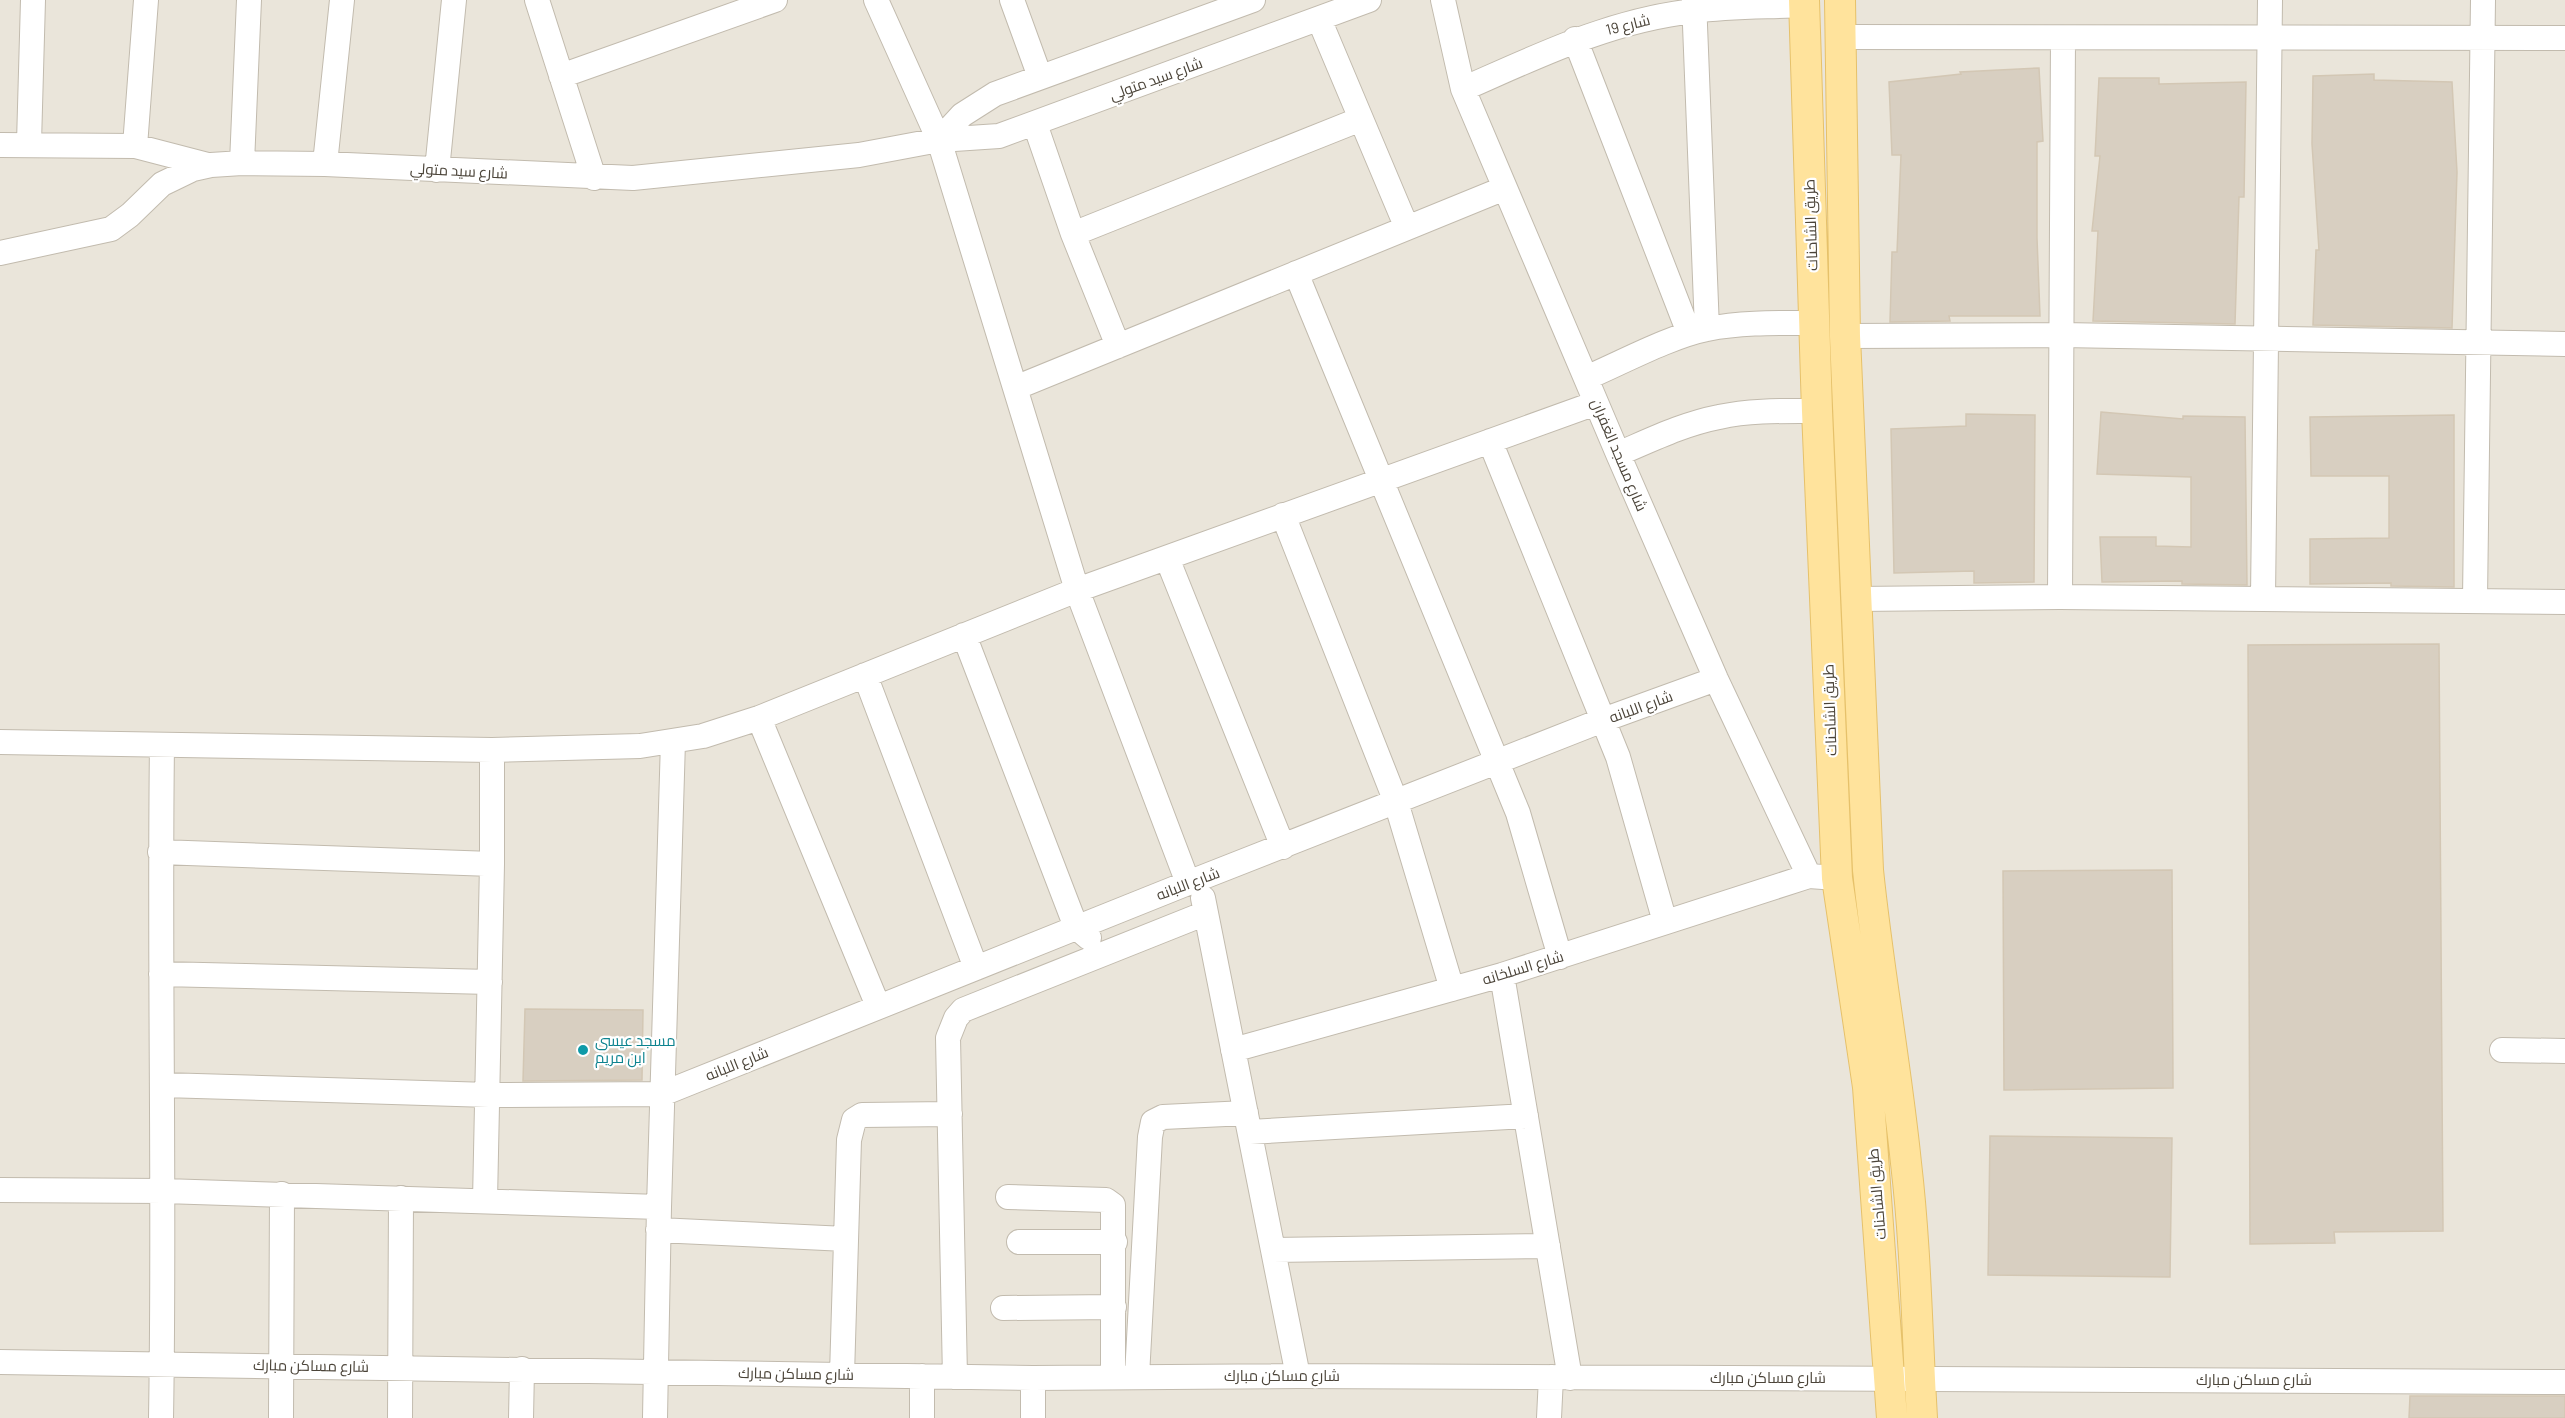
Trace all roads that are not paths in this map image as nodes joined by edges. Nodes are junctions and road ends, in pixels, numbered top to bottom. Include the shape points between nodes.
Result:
1 (33, 0) edge
2 (146, 0) edge
3 (249, 0) edge
4 (342, 0) edge
5 (454, 0) edge
6 (537, 0) edge
7 (775, 0) edge
8 (876, 0) edge
9 (1012, 0) edge
10 (1253, 0) edge
11 (1370, 0) edge
12 (1443, 0) edge
13 (1840, 0) edge
14 (2270, 0) edge
15 (2483, 0) edge
16 (1804, 2) edge
17 (1694, 5) edge
18 (1319, 19) junction
19 (1841, 37) junction
20 (2063, 38) junction
21 (2269, 38) junction
22 (2565, 38) edge
23 (1575, 39) junction
24 (2482, 39) junction
25 (561, 76) junction
26 (1040, 77) junction
27 (1463, 89) junction
28 (1361, 119) junction
29 (1035, 124) junction
30 (939, 140) junction
31 (28, 143) junction
32 (0, 145) edge
33 (135, 146) junction
34 (242, 163) junction
35 (325, 164) junction
36 (211, 165) junction
37 (437, 170) junction
38 (594, 178) junction
39 (1505, 188) junction
40 (1407, 228) junction
41 (1073, 234) junction
42 (0, 253) edge
43 (1296, 273) junction
44 (1814, 323) junction
45 (1698, 331) junction
46 (2062, 335) junction
47 (1845, 336) junction
48 (2266, 339) junction
49 (2478, 343) junction
50 (2565, 344) edge
51 (1118, 346) junction
52 (1586, 378) junction
53 (1015, 388) junction
54 (1596, 403) junction
55 (1817, 411) junction
56 (1490, 441) junction
57 (1618, 454) junction
58 (1380, 481) junction
59 (1283, 515) junction
60 (1167, 558) junction
61 (1077, 590) junction
62 (2060, 597) junction
63 (2263, 598) junction
64 (1856, 599) junction
65 (2475, 600) junction
66 (2565, 602) edge
67 (964, 635) junction
68 (865, 675) junction
69 (1716, 679) junction
70 (759, 718) junction
71 (1603, 720) junction
72 (674, 741) junction
73 (0, 742) edge
74 (162, 745) junction
75 (492, 750) junction
76 (1498, 762) junction
77 (1396, 802) junction
78 (1283, 847) junction
79 (160, 852) junction
80 (492, 864) junction
81 (1823, 877) junction
82 (1194, 882) junction
83 (1206, 913) junction
84 (1665, 922) junction
85 (1076, 927) junction
86 (1107, 953) junction
87 (1560, 957) junction
88 (976, 968) junction
89 (162, 974) junction
90 (1502, 975) junction
91 (490, 982) junction
92 (1452, 989) junction
93 (878, 1006) junction
94 (1233, 1050) junction
95 (2502, 1050) dead end
96 (2565, 1051) edge
97 (163, 1085) junction
98 (489, 1095) junction
99 (662, 1095) junction
100 (950, 1114) junction
101 (1526, 1116) junction
102 (1248, 1122) junction
103 (0, 1190) edge
104 (164, 1191) junction
105 (282, 1194) junction
106 (1008, 1197) dead end
107 (402, 1198) junction
108 (485, 1201) junction
109 (658, 1219) junction
110 (846, 1239) junction
111 (1019, 1242) dead end
112 (1114, 1242) junction
113 (1548, 1246) junction
114 (1273, 1250) junction
115 (1114, 1307) junction
116 (1003, 1308) dead end
117 (0, 1362) edge
118 (162, 1364) junction
119 (282, 1366) junction
120 (400, 1368) junction
121 (522, 1369) junction
122 (655, 1371) junction
123 (842, 1375) junction
124 (922, 1376) junction
125 (1125, 1376) junction
126 (1298, 1376) junction
127 (955, 1377) junction
128 (1033, 1378) junction
129 (1560, 1378) junction
130 (1905, 1378) junction
131 (2565, 1383) edge
132 (161, 1418) edge
133 (281, 1418) edge
134 (400, 1418) edge
135 (521, 1418) edge
136 (655, 1418) edge
137 (922, 1418) edge
138 (1033, 1418) edge
139 (1549, 1418) edge
140 (1893, 1418) edge
141 (1922, 1418) edge

1 - 31 street
2 - 33 street
3 - 34 street
4 - 35 street
5 - 37 street
6 - 25 street
7 - 25 street
8 - 30 street
9 - 26 street
10 - 26 street
11 - 18 street, شارع سيد متولي
12 - 27 street, شارع مسجد الغفران
13 - 19 main road, طريق الشاحنات
14 - 21 street
15 - 24 street
16 - 17 street, شارع 19
16 - 44 main road, طريق الشاحنات
17 - 23 street, شارع 19
17 - 45 street
18 - 28 street
18 - 29 street, شارع سيد متولي
19 - 20 street
19 - 47 main road, طريق الشاحنات
20 - 21 street
20 - 46 street
21 - 24 street
21 - 48 street
22 - 24 street
23 - 27 street, شارع 19
23 - 45 street
24 - 49 street
25 - 38 street
26 - 30 street via 976,104
27 - 39 street, شارع مسجد الغفران
28 - 40 street
28 - 41 street
29 - 30 street, شارع سيد متولي via 983,139
29 - 41 street
30 - 38 street, شارع سيد متولي via 838,158 633,178
30 - 53 street
31 - 32 street
31 - 33 street
33 - 36 street
34 - 35 street, شارع سيد متولي
34 - 36 street, شارع سيد متولي
35 - 37 street, شارع سيد متولي
36 - 42 street, شارع سيد متولي via 162,184 111,228
37 - 38 street, شارع سيد متولي
39 - 40 street
39 - 52 street, شارع مسجد الغفران
40 - 43 street
41 - 51 street
43 - 51 street
43 - 58 street
44 - 45 street via 1748,324
44 - 55 main road, طريق الشاحنات
45 - 52 street
46 - 47 street
46 - 48 street
46 - 62 street
47 - 64 main road, طريق الشاحنات
48 - 49 street
48 - 63 street
49 - 50 street
49 - 65 street
51 - 53 street
52 - 54 street, شارع مسجد الغفران
53 - 61 street
54 - 56 street
54 - 57 street, شارع مسجد الغفران
55 - 57 street via 1767,411 1718,417 1671,431
55 - 81 main road, طريق الشاحنات
56 - 58 street
56 - 71 street
57 - 69 street, شارع مسجد الغفران
58 - 59 street
58 - 76 street
59 - 60 street
59 - 77 street
60 - 61 street
60 - 78 street
61 - 67 street
61 - 82 street
62 - 63 street
62 - 64 street
63 - 65 street
64 - 130 main road, طريق الشاحنات via 1868,870 1907,1165 1916,1271
65 - 66 street
67 - 68 street
67 - 85 street
68 - 70 street
68 - 88 street
69 - 71 street, شارع اللبانه
69 - 81 street, شارع مسجد الغفران
70 - 72 street
70 - 93 street
71 - 76 street, شارع اللبانه
71 - 84 street via 1618,757
72 - 75 street via 600,748
72 - 99 street
73 - 74 street
74 - 75 street
74 - 79 street
75 - 80 street
76 - 77 street, شارع اللبانه
76 - 87 street via 1518,813
77 - 78 street, شارع اللبانه
77 - 92 street
78 - 82 street, شارع اللبانه
79 - 80 street
79 - 89 street
80 - 91 street
81 - 84 street, شارع السلخانه
81 - 130 main road, طريق الشاحنات via 1868,1087
82 - 83 street
82 - 85 street, شارع اللبانه
83 - 86 street
83 - 94 street
84 - 87 street, شارع السلخانه
85 - 86 street
85 - 88 street, شارع اللبانه
86 - 100 street via 963,1010 948,1038
87 - 90 street, شارع السلخانه
88 - 93 street, شارع اللبانه
89 - 91 street
89 - 97 street
90 - 92 street, شارع السلخانه
90 - 101 street
91 - 98 street
92 - 94 street, شارع السلخانه
93 - 99 street, شارع اللبانه
94 - 102 street
95 - 96 street
97 - 98 street
97 - 104 street
98 - 99 street
98 - 108 street
99 - 109 street
100 - 110 street via 862,1115 854,1120 849,1140
100 - 127 street
101 - 102 street
101 - 113 street
102 - 114 street
102 - 125 street via 1163,1116 1153,1122
103 - 104 street
104 - 105 street
104 - 118 street
105 - 107 street
105 - 119 street
106 - 112 street via 1109,1201 1115,1208
107 - 108 street
107 - 120 street
108 - 109 street
109 - 110 street
109 - 122 street
110 - 123 street
111 - 112 street
112 - 115 street
113 - 114 street
113 - 129 street
114 - 126 street
115 - 116 street
115 - 125 street
117 - 118 street, شارع مساكن مبارك
118 - 119 street, شارع مساكن مبارك
118 - 132 street
119 - 120 street, شارع مساكن مبارك
119 - 133 street
120 - 121 street, شارع مساكن مبارك
120 - 134 street
121 - 122 street, شارع مساكن مبارك
121 - 135 street
122 - 123 street, شارع مساكن مبارك
122 - 136 street
123 - 124 street, شارع مساكن مبارك
124 - 127 street, شارع مساكن مبارك
124 - 137 street
125 - 126 street, شارع مساكن مبارك
125 - 128 street, شارع مساكن مبارك
126 - 129 street, شارع مساكن مبارك
127 - 128 street, شارع مساكن مبارك
128 - 138 street
129 - 130 street, شارع مساكن مبارك
129 - 139 street
130 - 131 street, شارع مساكن مبارك
130 - 140 main road, طريق الشاحنات
130 - 141 main road, طريق الشاحنات

